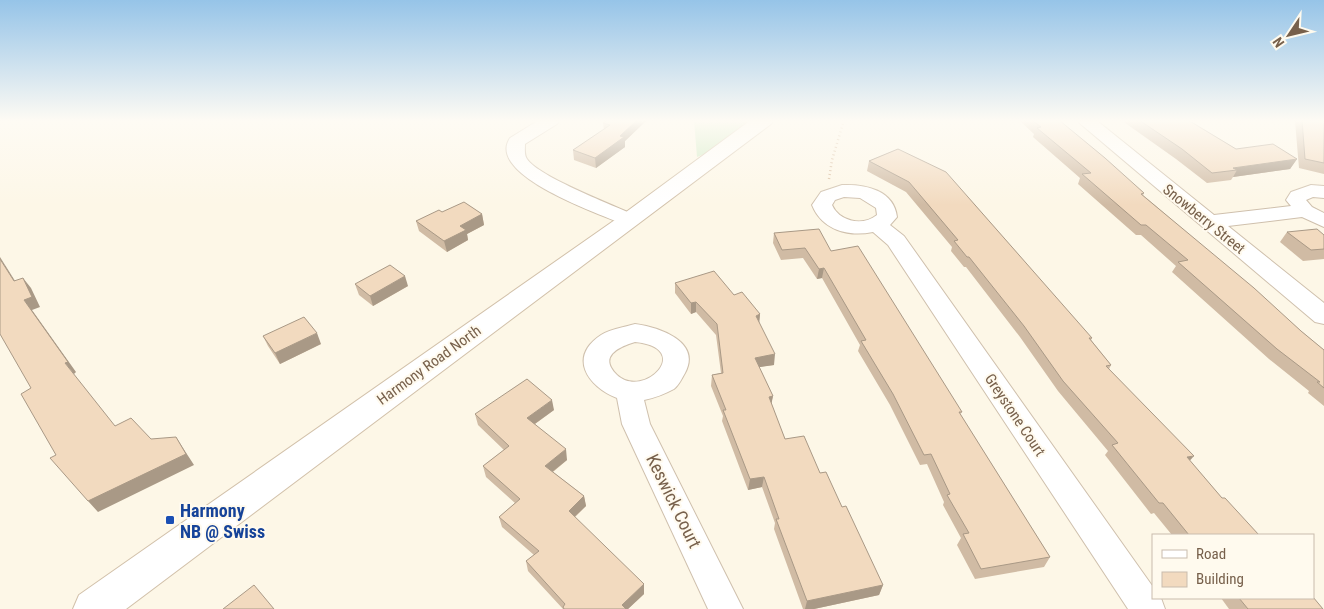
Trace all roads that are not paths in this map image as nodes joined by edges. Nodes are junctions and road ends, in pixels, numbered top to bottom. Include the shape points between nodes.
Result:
1 (516, 148) edge
2 (726, 148) edge
3 (1119, 148) edge
4 (1324, 192) edge
5 (1304, 211) junction
6 (630, 220) junction
7 (1324, 221) edge
8 (1208, 222) junction
9 (878, 225) junction
10 (1324, 316) edge
11 (630, 391) dead end
12 (93, 609) edge
13 (726, 609) edge
14 (1148, 609) edge

1 - 6 street via 520,163 533,174
2 - 6 main road, Harmony Road North
3 - 8 street, Snowberry Street
4 - 5 street via 1311,191 1298,196 1296,200
5 - 7 street
5 - 8 street
6 - 12 main road, Harmony Road North
8 - 10 street, Snowberry Street
9 - 9 street via 850,226 833,220 822,205 834,193 860,192 876,197 886,207 887,217
9 - 14 street, Greystone Court via 896,241
11 - 13 street, Keswick Court via 636,424

